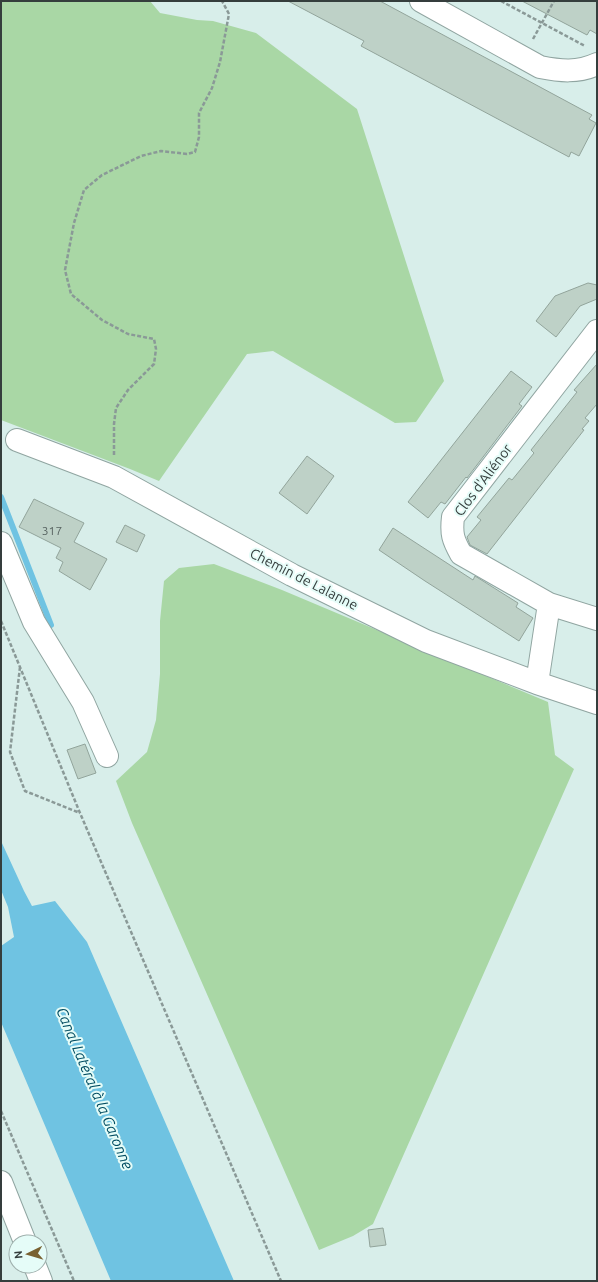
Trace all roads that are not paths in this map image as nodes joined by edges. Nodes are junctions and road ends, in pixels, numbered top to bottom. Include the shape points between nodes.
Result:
1 (421, 1) edge
2 (594, 56) edge
3 (597, 331) edge
4 (17, 440) dead end
5 (1, 543) edge
6 (549, 604) junction
7 (597, 619) edge
8 (537, 683) junction
9 (597, 703) edge
10 (107, 756) dead end
11 (1, 1182) edge
12 (22, 1234) edge

1 - 2 street via 540,66 573,71 590,67
3 - 6 street, Clos d'Aliénor via 453,517 451,529 454,542 461,554
4 - 8 street, Chemin de Lalanne via 114,477 292,575 426,641
5 - 10 street via 34,622 83,702
6 - 7 street, Clos d'Aliénor
6 - 8 street
8 - 9 street, Chemin de Lalanne
11 - 12 street

